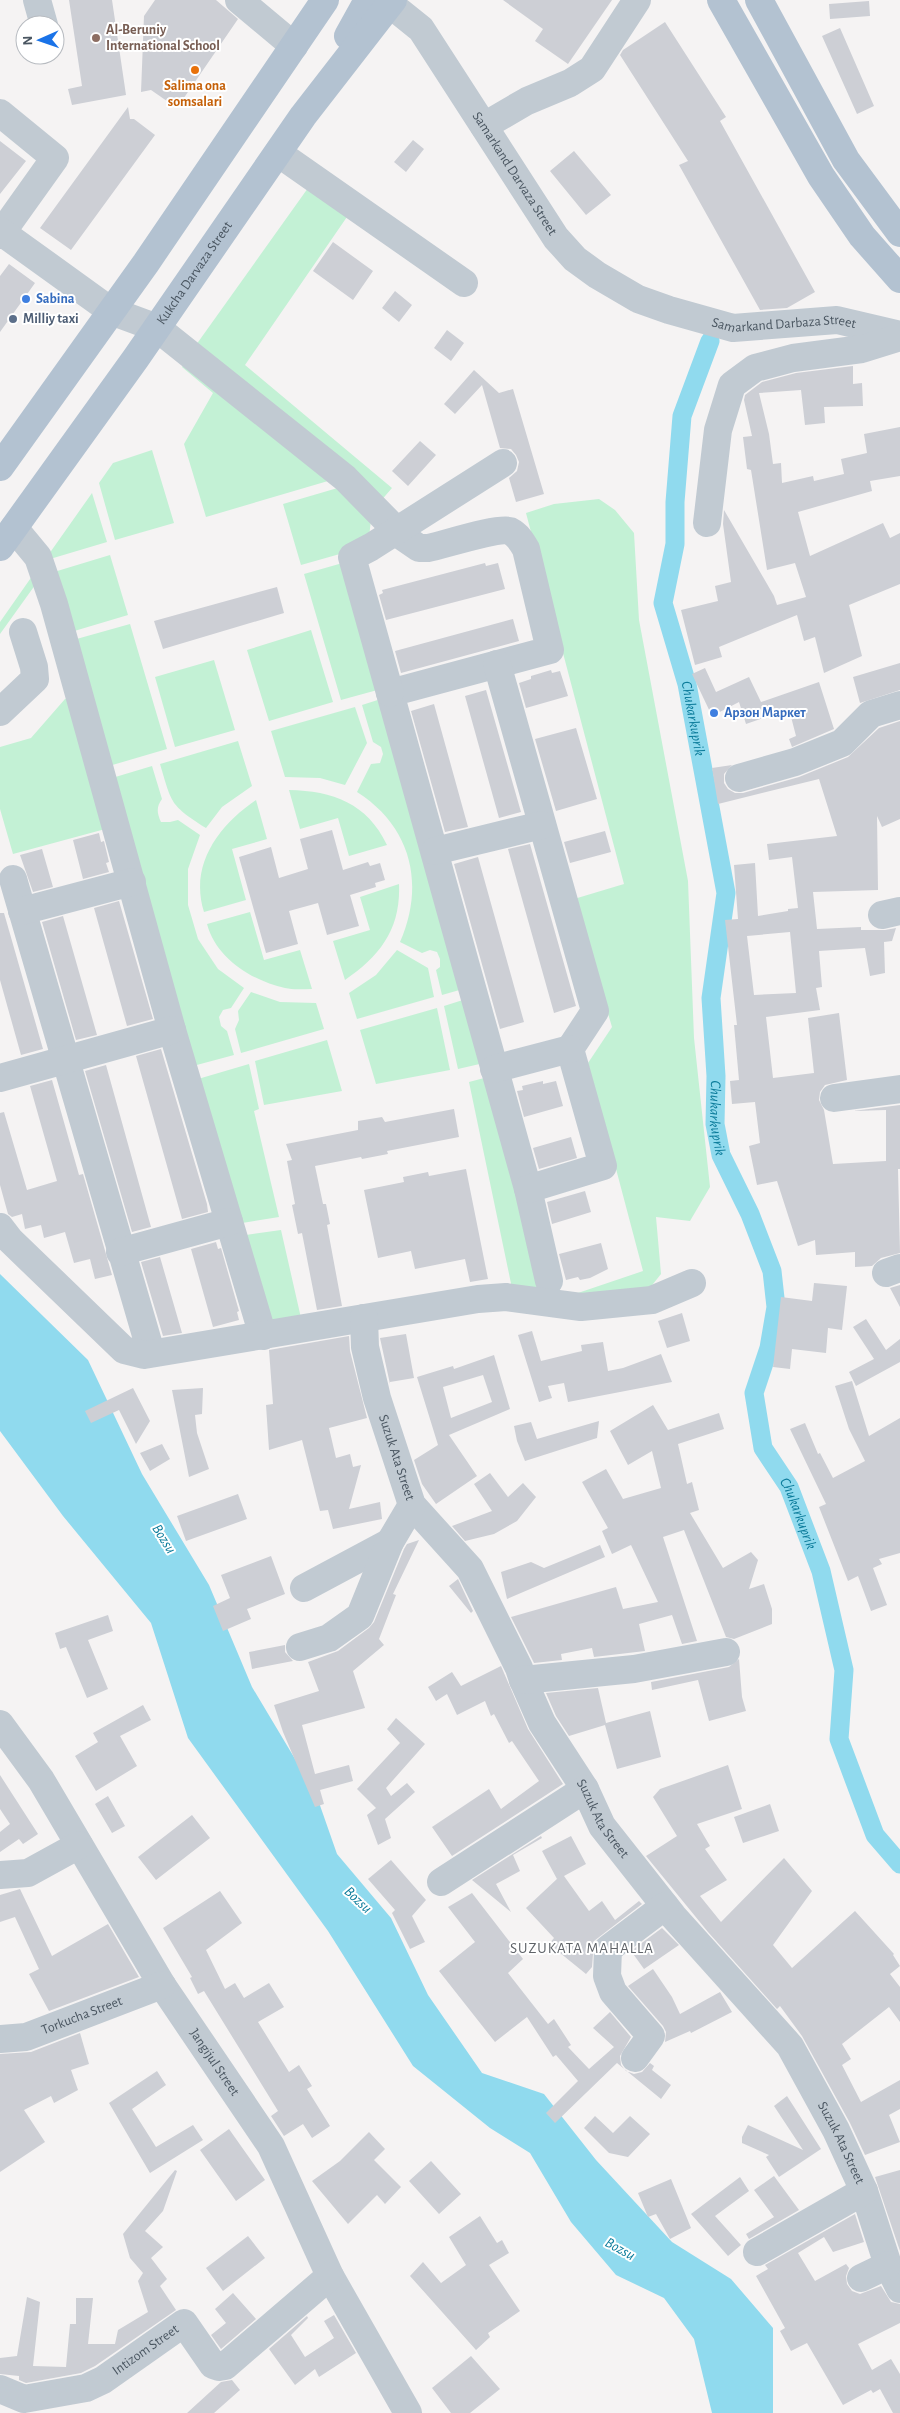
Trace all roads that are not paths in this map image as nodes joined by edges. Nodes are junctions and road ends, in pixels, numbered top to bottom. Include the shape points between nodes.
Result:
1 (37, 0) edge
2 (239, 0) edge
3 (325, 0) edge
4 (637, 0) edge
5 (758, 0) edge
6 (383, 1) edge
7 (724, 5) edge
8 (41, 15) edge
9 (294, 46) junction
10 (0, 113) edge
11 (484, 126) junction
12 (278, 153) junction
13 (897, 224) edge
14 (1, 233) edge
15 (900, 279) edge
16 (464, 283) dead end
17 (111, 310) junction
18 (669, 310) joint
19 (157, 328) junction
20 (900, 336) edge
21 (503, 463) dead end
22 (0, 467) edge
23 (707, 523) dead end
24 (397, 530) junction
25 (7, 538) edge
26 (23, 632) dead end
27 (497, 664) junction
28 (390, 693) junction
29 (900, 705) edge
30 (0, 712) edge
31 (739, 778) dead end
32 (542, 825) junction
33 (435, 851) junction
34 (13, 879) dead end
35 (132, 882) junction
36 (22, 911) junction
37 (172, 1030) junction
38 (570, 1049) junction
39 (65, 1061) junction
40 (494, 1069) junction
41 (0, 1078) edge
42 (900, 1089) edge
43 (834, 1098) dead end
44 (528, 1189) junction
45 (229, 1222) junction
46 (0, 1227) edge
47 (120, 1252) junction
48 (549, 1281) dead end
49 (692, 1283) dead end
50 (364, 1318) junction
51 (263, 1336) junction
52 (148, 1342) dead end
53 (412, 1506) junction
54 (390, 1542) junction
55 (304, 1588) dead end
56 (300, 1647) dead end
57 (726, 1652) dead end
58 (523, 1680) junction
59 (0, 1724) edge
60 (585, 1789) junction
61 (79, 1845) junction
62 (0, 1875) edge
63 (441, 1882) dead end
64 (665, 1906) junction
65 (162, 1985) junction
66 (0, 2039) edge
67 (635, 2058) dead end
68 (864, 2191) junction
69 (757, 2252) dead end
70 (888, 2264) junction
71 (330, 2276) junction
72 (861, 2278) dead end
73 (900, 2289) edge
74 (18, 2400) edge
75 (408, 2413) edge

1 - 8 street
2 - 9 street
3 - 9 main road
4 - 11 street via 592,69
5 - 7 main road via 749,17 737,18
5 - 13 main road via 846,160
6 - 11 street, Samarkand Darvaza Street via 421,29
6 - 12 main road, Kukcha Darvaza Street
7 - 15 main road via 821,176 862,236
9 - 17 main road
10 - 14 street via 54,158
11 - 18 street, Samarkand Darvaza Street via 556,238 575,258 617,288
12 - 16 street
12 - 19 main road, Kukcha Darvaza Street
14 - 17 street
17 - 19 street
17 - 22 main road
18 - 20 street, Samarkand Darbaza Street via 733,328 837,320
19 - 24 street via 345,478
19 - 25 main road, Kukcha Darvaza Street
20 - 23 street via 862,349 793,358 756,368 732,386 718,430
21 - 24 street
24 - 27 street via 419,548 497,531 509,531 519,537 526,549 550,650
24 - 28 street via 352,556
25 - 35 street via 38,557 46,578
26 - 30 street via 35,679
27 - 28 street
27 - 32 street
28 - 33 street
29 - 31 street via 871,714 842,743 795,762
32 - 33 street
32 - 38 street via 595,1011
33 - 40 street
34 - 36 street
35 - 36 street
35 - 37 street
36 - 39 street
37 - 39 street
37 - 45 street
38 - 40 street
38 - 44 street via 602,1166
39 - 41 street
39 - 47 street
40 - 44 street
42 - 43 street
44 - 48 street
45 - 47 street
45 - 51 street
46 - 51 street via 124,1350 144,1355
47 - 52 street
49 - 50 street via 652,1300 581,1307 506,1298 478,1299
50 - 51 street
50 - 53 street, Suzuk Ata Street via 366,1347 377,1398
53 - 54 street
53 - 58 street, Suzuk Ata Street via 470,1569
54 - 55 street
54 - 56 street via 360,1616 329,1638
57 - 58 street via 634,1669
58 - 60 street, Suzuk Ata Street via 542,1724
59 - 61 street, Jangijul Street via 41,1780
60 - 63 street
60 - 64 street, Suzuk Ata Street via 602,1826
61 - 62 street via 28,1873
61 - 65 street, Jangijul Street
64 - 67 street via 608,1950 607,1976 613,1992 651,2036
64 - 68 street, Suzuk Ata Street via 790,2046 836,2130
65 - 66 street, Torkucha Street via 26,2038
65 - 71 street, Jangijul Street via 271,2146
68 - 69 street
68 - 70 street, Suzuk Ata Street
70 - 72 street
70 - 73 street, Suzuk Ata Street
71 - 74 street, Intizom Street via 225,2366 213,2365 184,2323 103,2380 86,2388
71 - 75 street, Jangijul Street

